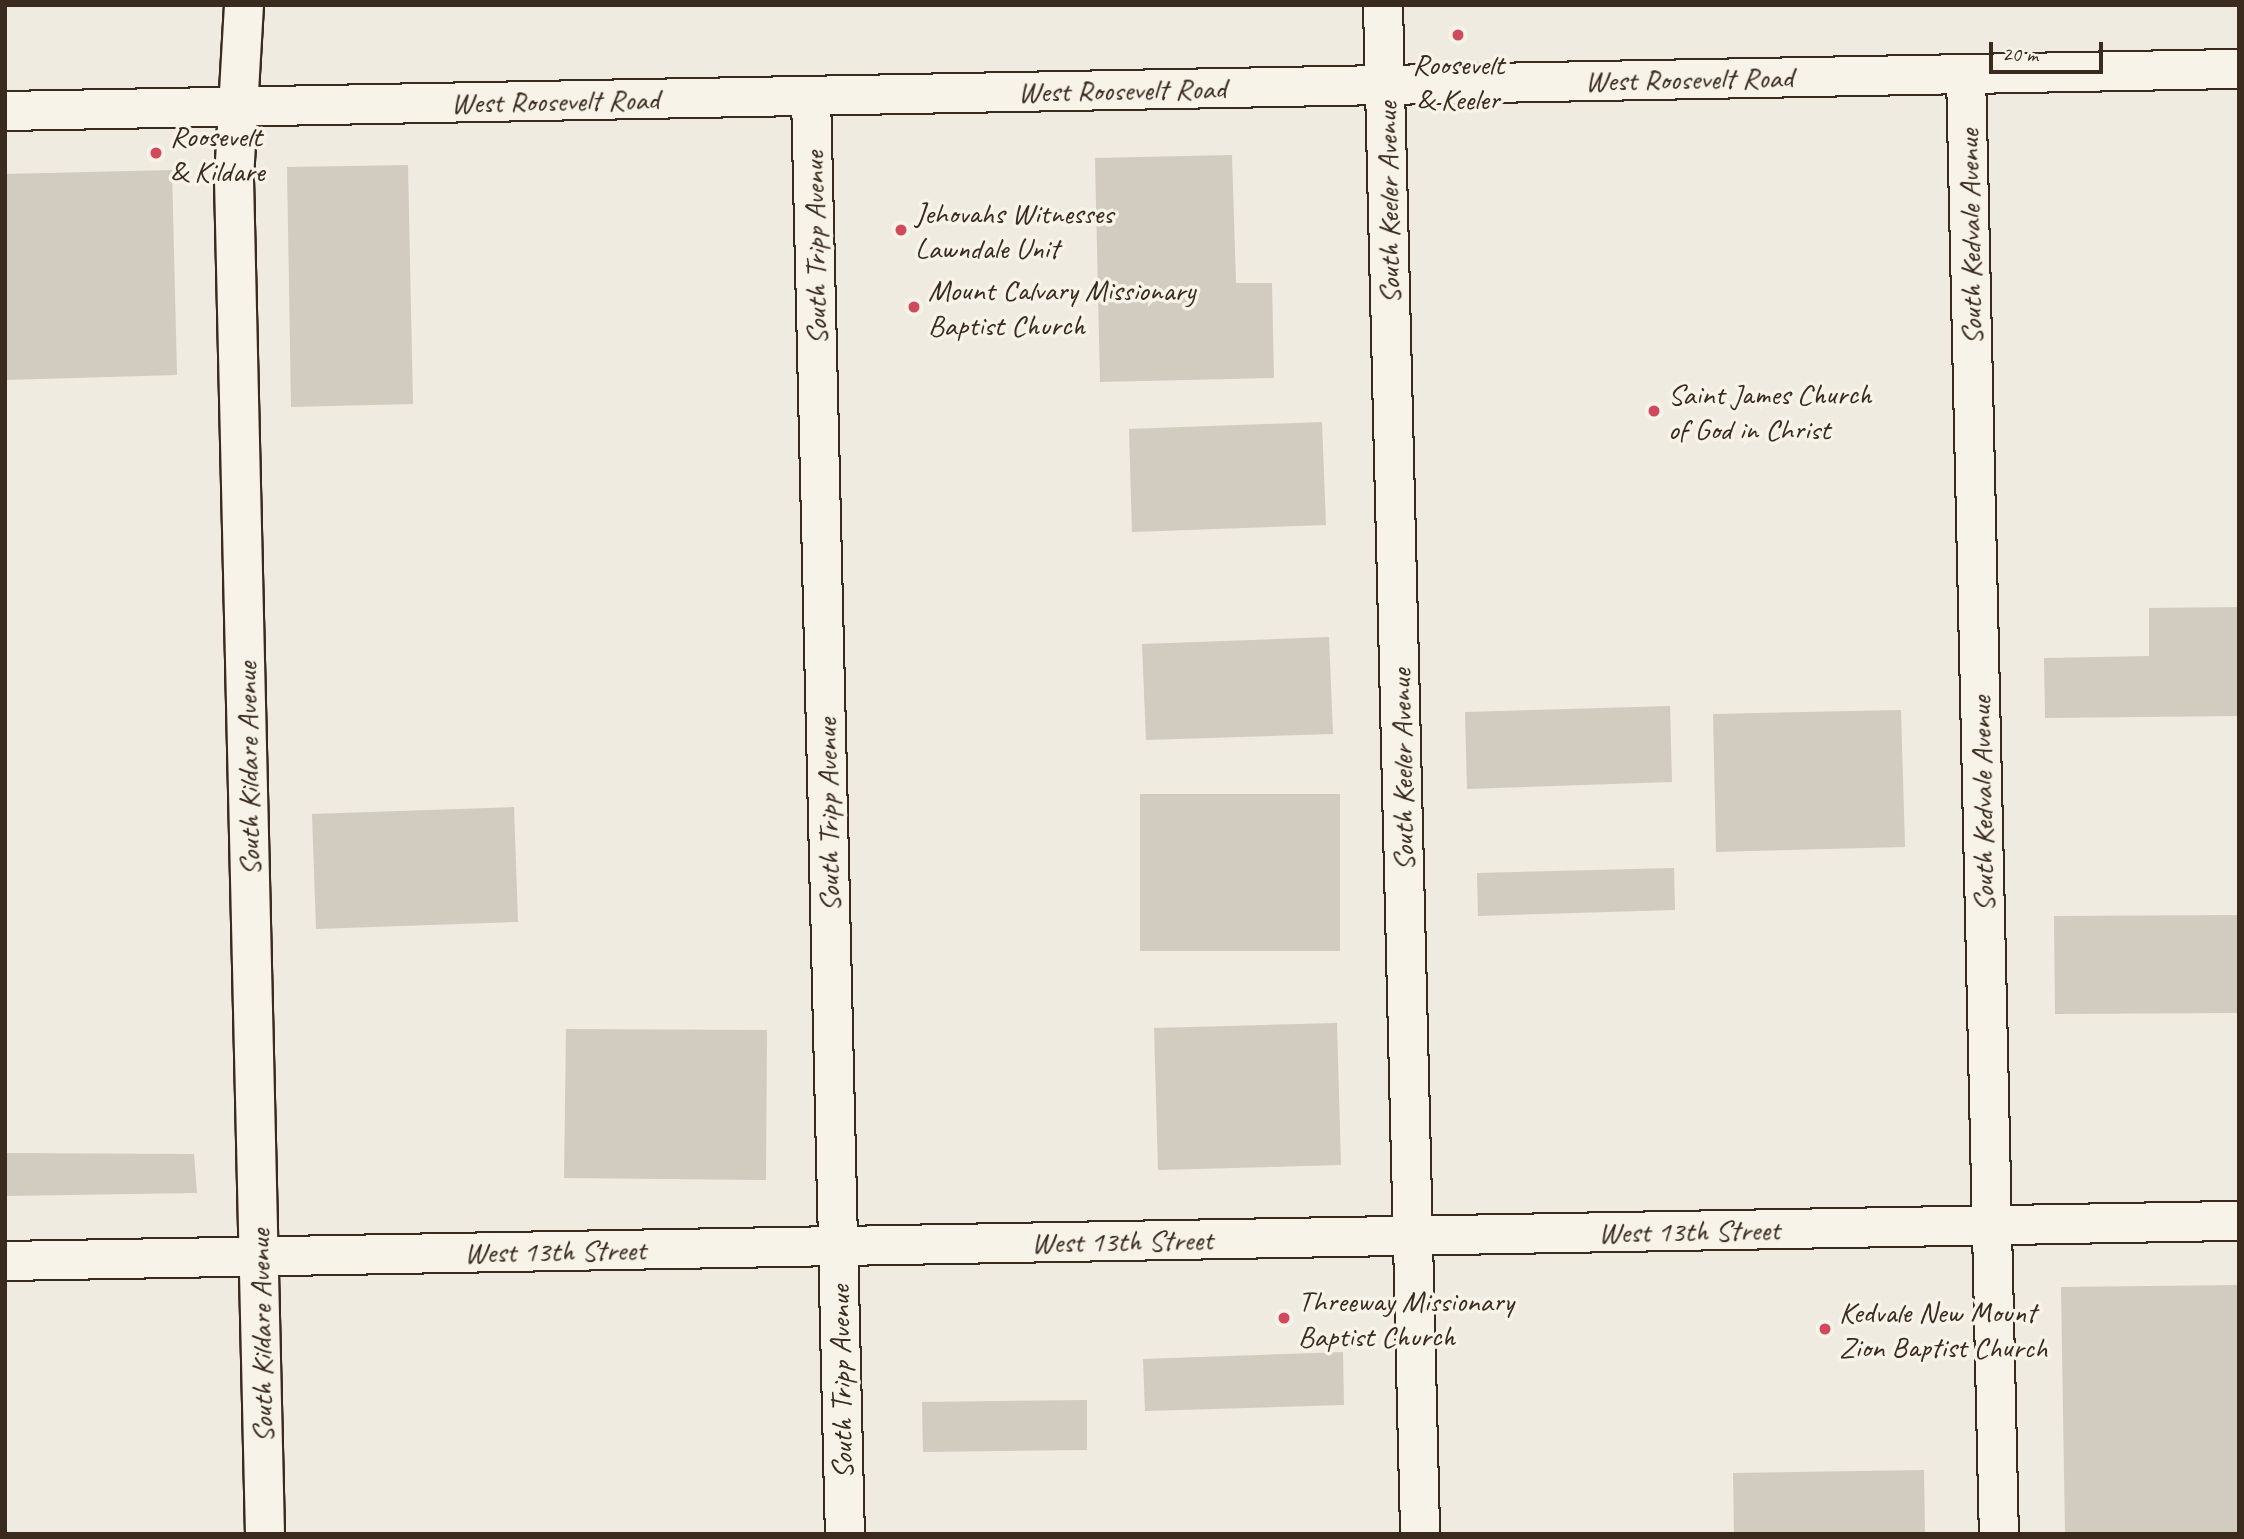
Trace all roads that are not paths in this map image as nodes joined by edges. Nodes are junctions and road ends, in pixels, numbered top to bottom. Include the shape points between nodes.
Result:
1 (244, 5) edge
2 (1383, 5) edge
3 (2239, 69) edge
4 (1966, 74) junction
5 (1385, 85) junction
6 (811, 96) junction
7 (239, 107) junction
8 (5, 111) edge
9 (2239, 1221) edge
10 (1992, 1225) junction
11 (1413, 1236) junction
12 (838, 1246) junction
13 (259, 1256) junction
14 (5, 1261) edge
15 (265, 1534) edge
16 (845, 1534) edge
17 (1420, 1534) edge
18 (1999, 1534) edge

1 - 7 street, South Kildare Avenue
2 - 5 street, South Keeler Avenue
3 - 4 street, West Roosevelt Road
4 - 5 street, West Roosevelt Road
4 - 10 street, South Kedvale Avenue
5 - 6 street, West Roosevelt Road
5 - 11 street, South Keeler Avenue
6 - 7 street, West Roosevelt Road
6 - 12 street, South Tripp Avenue
7 - 8 street, West Roosevelt Road
7 - 13 street, South Kildare Avenue via 234,193
9 - 10 street, West 13th Street
10 - 11 street, West 13th Street
10 - 18 street, South Kedvale Avenue
11 - 12 street, West 13th Street
11 - 17 street, South Keeler Avenue
12 - 13 street, West 13th Street
12 - 16 street, South Tripp Avenue
13 - 14 street, West 13th Street
13 - 15 street, South Kildare Avenue

